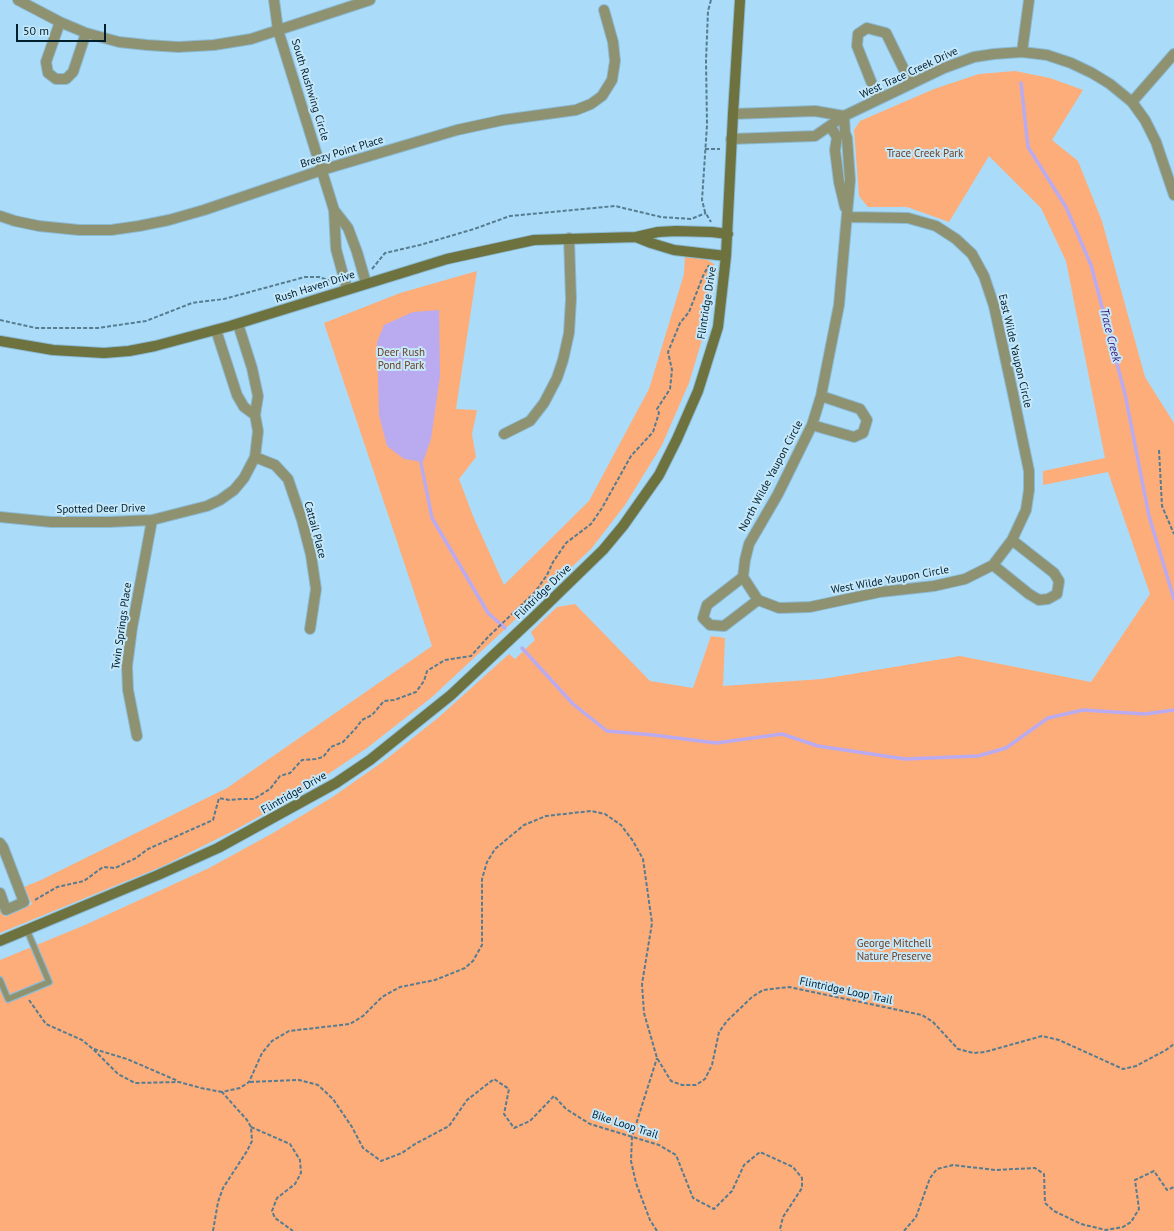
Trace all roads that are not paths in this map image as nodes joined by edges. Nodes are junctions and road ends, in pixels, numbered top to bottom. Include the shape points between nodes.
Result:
1 (18, 0) edge
2 (274, 0) edge
3 (370, 0) edge
4 (740, 0) edge
5 (1029, 0) edge
6 (604, 10) dead end
7 (60, 22) junction
8 (278, 30) junction
9 (86, 34) junction
10 (1022, 52) junction
11 (1174, 54) edge
12 (911, 84) junction
13 (878, 100) junction
14 (1132, 102) junction
15 (733, 114) junction
16 (844, 116) junction
17 (830, 126) junction
18 (731, 139) junction
19 (322, 170) junction
20 (1174, 195) edge
21 (334, 210) junction
22 (0, 216) edge
23 (847, 217) junction
24 (728, 234) junction
25 (636, 237) junction
26 (569, 238) junction
27 (726, 256) junction
28 (366, 283) junction
29 (347, 290) junction
30 (238, 324) junction
31 (216, 330) junction
32 (0, 341) edge
33 (821, 396) junction
34 (255, 415) junction
35 (812, 425) junction
36 (504, 434) dead end
37 (255, 457) junction
38 (0, 517) edge
39 (152, 520) junction
40 (1012, 540) junction
41 (993, 565) junction
42 (743, 577) junction
43 (758, 600) junction
44 (310, 629) dead end
45 (137, 736) dead end
46 (0, 843) edge
47 (0, 893) edge
48 (27, 930) junction
49 (0, 941) edge
50 (0, 980) edge

1 - 7 street
2 - 8 street, South Rushwing Circle
3 - 8 street
4 - 15 street, Flintridge Drive
5 - 10 street
6 - 19 street, Breezy Point Place via 613,42 615,61 612,80 602,96 591,104 576,110 503,120 457,130
7 - 9 street
7 - 9 street via 46,62 48,73 56,79 66,79 73,72
8 - 9 street via 251,39 178,47 119,42
8 - 19 street, South Rushwing Circle
10 - 12 street, West Trace Creek Drive via 974,57
10 - 14 street, West Trace Creek Drive via 1047,55 1071,63 1110,84
11 - 14 street
12 - 13 street, West Trace Creek Drive
12 - 13 street via 886,33 867,28 858,34 857,46
13 - 16 street, West Trace Creek Drive
14 - 20 street, West Trace Creek Drive via 1156,142
15 - 16 street via 815,111
15 - 18 street, Flintridge Drive
16 - 17 street, West Trace Creek Drive
16 - 23 street, North Wilde Yaupon Circle via 850,180
17 - 18 street, West Trace Creek Drive via 815,136
17 - 23 street, North Wilde Yaupon Circle via 837,137 835,150
18 - 24 street, Flintridge Drive
19 - 21 street, South Rushwing Circle
19 - 22 street, Breezy Point Place via 204,210 140,226 111,230 79,230 39,226
21 - 28 street, South Rushwing Circle via 348,228
21 - 29 street, South Rushwing Circle via 336,249
23 - 33 street, North Wilde Yaupon Circle via 839,305
23 - 40 street, East Wilde Yaupon Circle via 908,218 936,226 956,238 972,254 981,270 994,306 1029,471 1026,510
24 - 25 street, Rush Haven Drive via 676,231
24 - 27 street, Flintridge Drive
25 - 26 street, Rush Haven Drive
25 - 27 street, Rush Haven Drive via 674,250
26 - 28 street, Rush Haven Drive via 534,240 447,259
26 - 36 street via 570,313 563,360 544,403 530,421
27 - 48 street, Flintridge Drive via 718,327 711,353 677,439 659,474 603,550 534,618 451,695 370,760 336,783 218,848 158,876
28 - 29 street, Rush Haven Drive
29 - 30 street, Rush Haven Drive
30 - 31 street, Rush Haven Drive
30 - 34 street, Spotted Deer Drive via 258,396
31 - 32 street, Rush Haven Drive via 155,346 104,353 53,350
31 - 34 street via 238,395 244,407
33 - 35 street, North Wilde Yaupon Circle
33 - 35 street via 860,409 867,420 863,432 854,437
34 - 37 street, Spotted Deer Drive via 258,431
35 - 42 street, North Wilde Yaupon Circle via 778,494 749,544
37 - 39 street, Spotted Deer Drive via 244,478 234,490 220,500 207,506
37 - 44 street, Cattail Place via 275,465 288,479 302,520 311,554 316,589
38 - 39 street, Spotted Deer Drive via 51,522
39 - 45 street, Twin Springs Place via 127,666 128,690
40 - 41 street, West Wilde Yaupon Circle
40 - 41 street via 1054,572 1059,581 1057,594 1039,600
41 - 43 street, West Wilde Yaupon Circle via 965,579 934,586 880,592 810,607 779,608
42 - 43 street
42 - 43 street via 706,605 703,618 710,625 724,626
46 - 47 street via 24,902 6,910
48 - 49 street, Flintridge Drive
48 - 50 lane via 49,982 8,999

